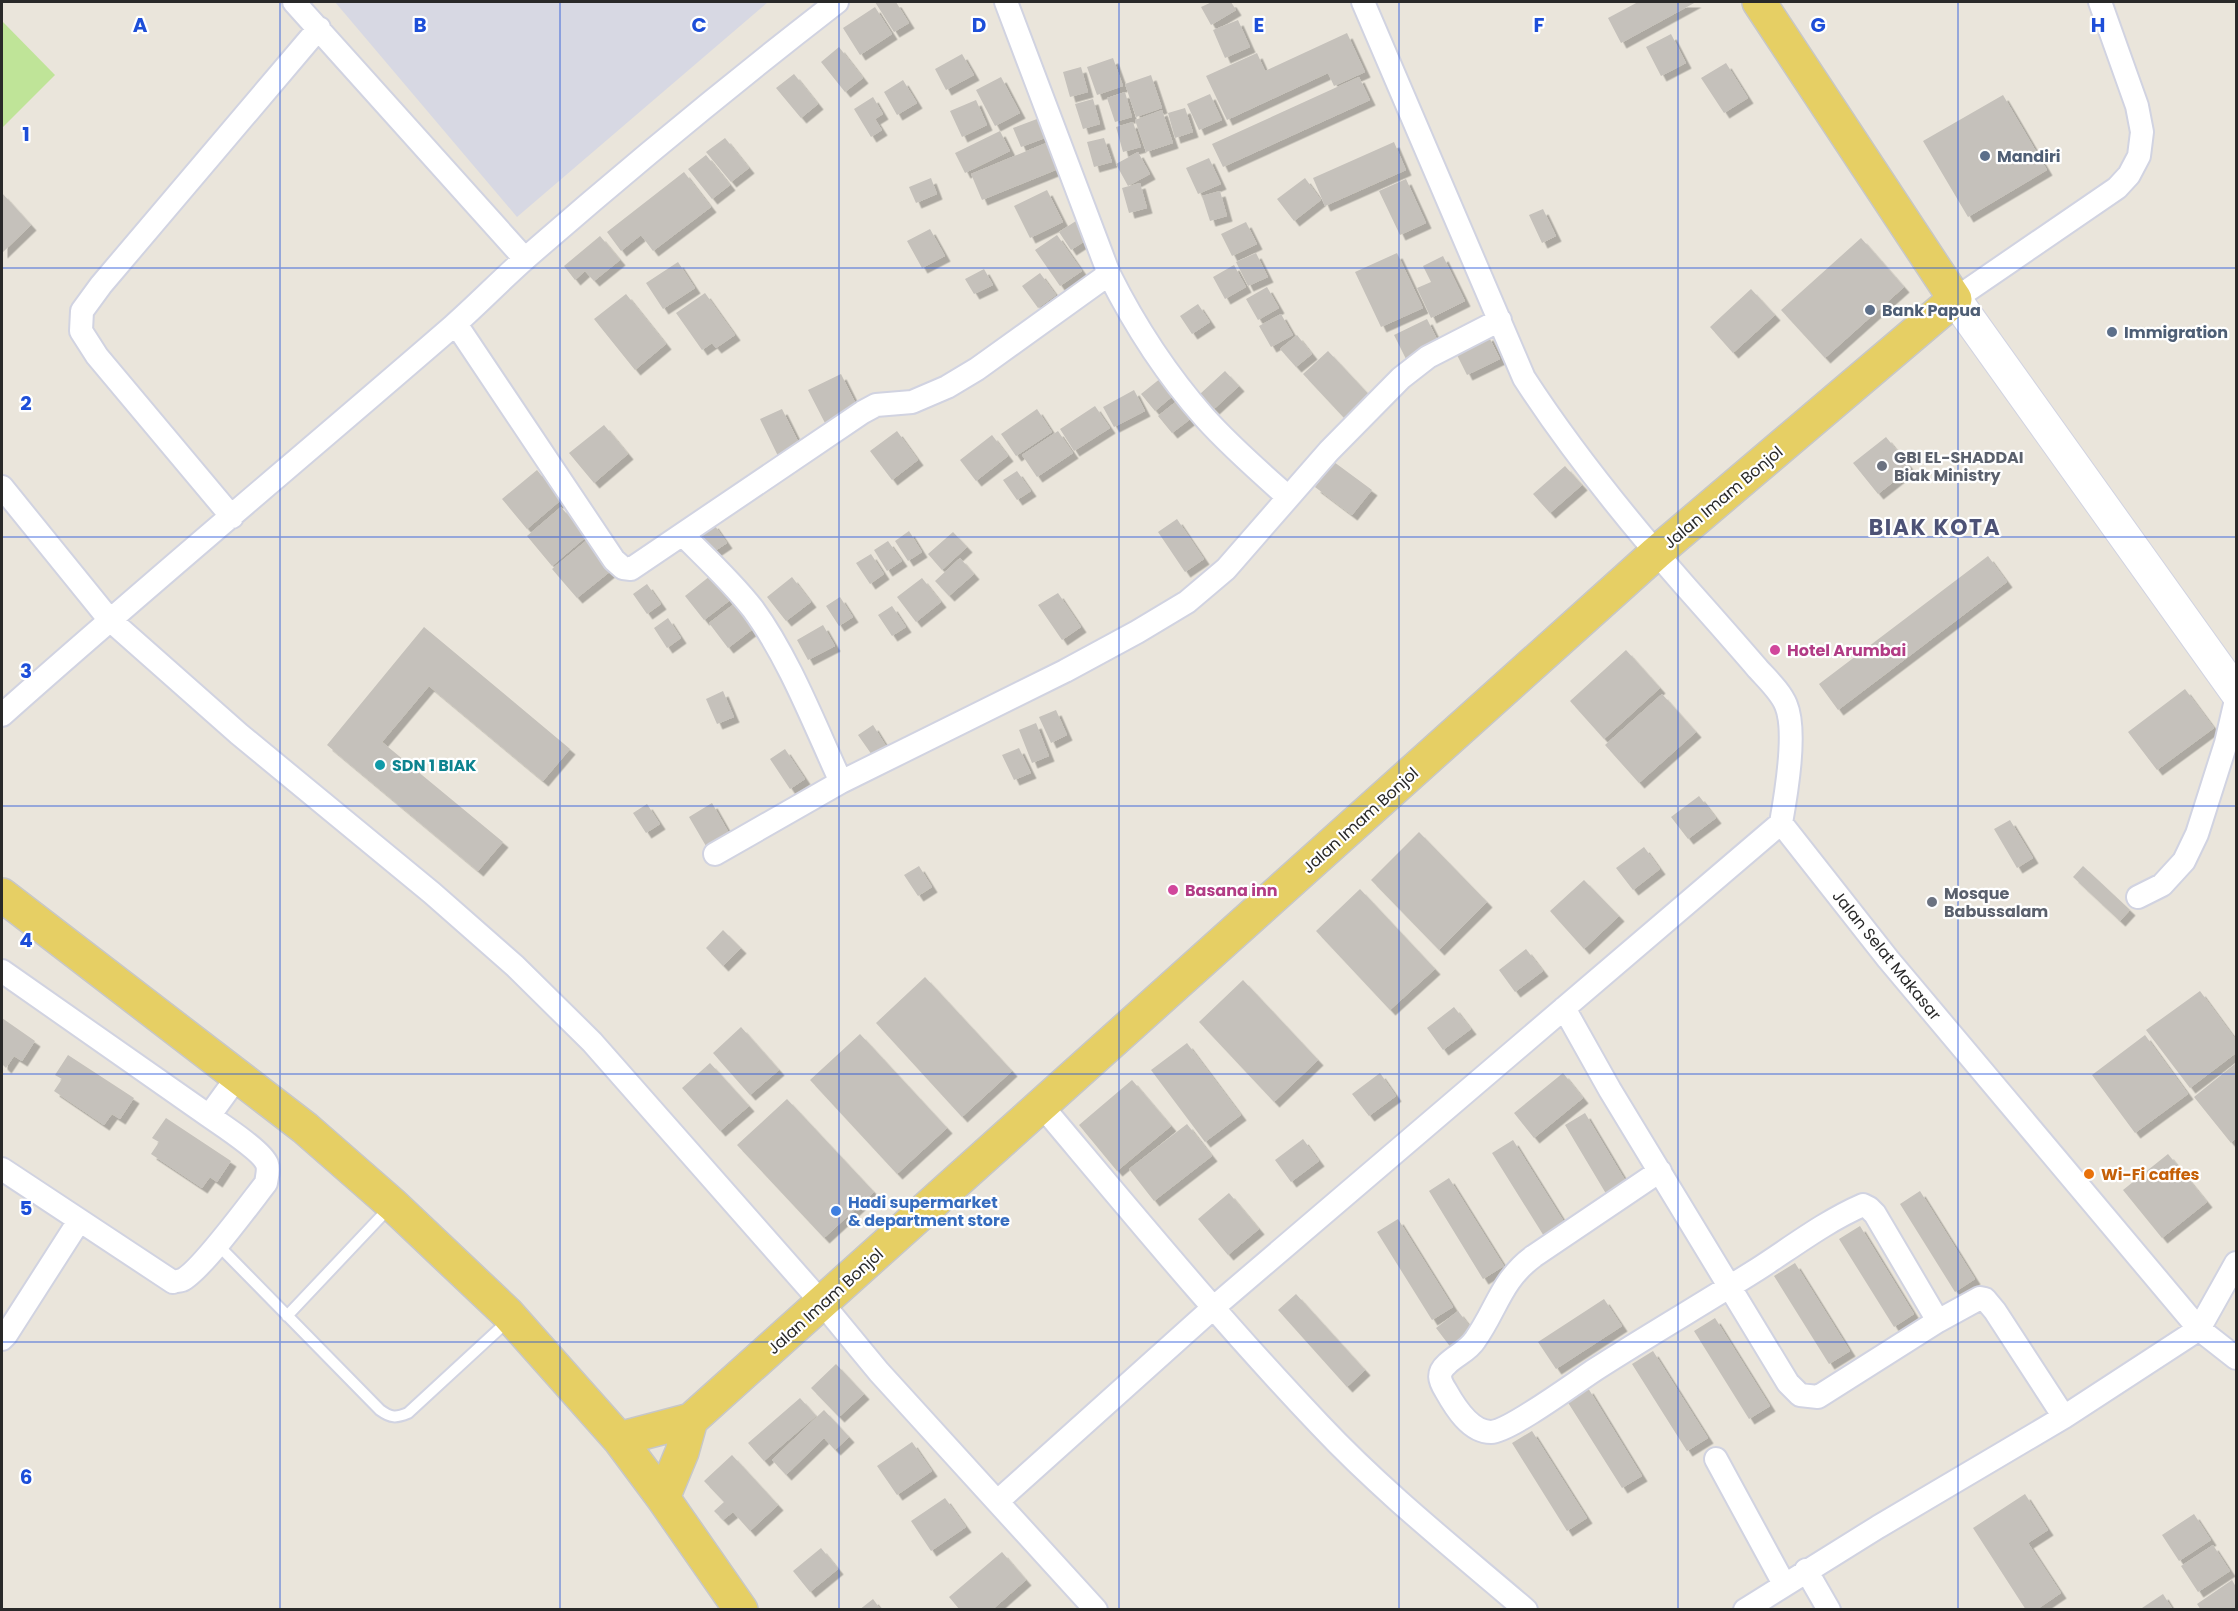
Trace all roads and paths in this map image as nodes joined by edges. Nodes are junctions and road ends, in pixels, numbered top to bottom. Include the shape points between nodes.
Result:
1 (294, 2) edge
2 (837, 2) edge
3 (1006, 2) edge
4 (1363, 2) edge
5 (1759, 2) edge
6 (2100, 2) edge
7 (319, 28) junction
8 (525, 259) junction
9 (1109, 274) junction
10 (1955, 299) junction
11 (1500, 320) junction
12 (456, 324) junction
13 (2, 487) edge
14 (1288, 497) junction
15 (232, 517) junction
16 (683, 535) junction
17 (1656, 553) junction
18 (110, 619) junction
19 (2236, 692) edge
20 (2236, 700) edge
21 (2, 715) edge
22 (841, 782) junction
23 (1781, 823) junction
24 (715, 854) dead end
25 (2, 895) edge
26 (2138, 897) dead end
27 (2, 971) edge
28 (1564, 1008) junction
29 (238, 1076) junction
30 (1042, 1106) junction
31 (209, 1116) junction
32 (2, 1169) edge
33 (1660, 1171) junction
34 (393, 1205) junction
35 (79, 1221) junction
36 (217, 1244) junction
37 (2236, 1263) edge
38 (1729, 1287) junction
39 (822, 1304) junction
40 (1213, 1308) junction
41 (287, 1316) junction
42 (512, 1318) junction
43 (1938, 1321) junction
44 (2199, 1329) junction
45 (2, 1338) edge
46 (2236, 1358) edge
47 (2064, 1417) junction
48 (691, 1420) junction
49 (619, 1439) junction
50 (1716, 1459) dead end
51 (663, 1498) junction
52 (998, 1501) junction
53 (1806, 1570) junction
54 (1784, 1584) junction
55 (741, 1610) edge
56 (1096, 1610) edge
57 (1526, 1610) edge
58 (1745, 1610) edge
59 (1829, 1610) edge

1 - 7 street
2 - 8 street via 745,73
3 - 9 street
4 - 11 street
5 - 10 main road
6 - 10 street via 2137,106 2142,132 2139,156 2117,189
7 - 8 street
7 - 15 street via 82,311 81,331 97,356
8 - 12 street
9 - 14 street via 1145,339 1205,418
9 - 16 street via 978,369 922,399 876,405 862,412
10 - 17 main road, Jalan Imam Bonjol
10 - 19 main road
11 - 14 street via 1428,357 1401,378
11 - 17 street via 1524,378 1551,419
12 - 15 street
12 - 16 street via 614,560 631,569
13 - 18 street
14 - 22 street via 1226,569 1187,602 1065,671
15 - 18 street
16 - 22 street via 731,583 773,641
17 - 23 street via 1786,705 1790,758
17 - 30 main road, Jalan Imam Bonjol
18 - 21 street
18 - 39 street via 239,734 515,966 592,1042
20 - 26 street via 2197,834 2184,861 2163,885
22 - 24 street
23 - 28 street
23 - 44 street, Jalan Selat Makasar via 1888,959
25 - 29 main road
27 - 31 street
28 - 33 street
28 - 40 street
29 - 31 street
29 - 34 main road
30 - 39 main road, Jalan Imam Bonjol
30 - 40 street
31 - 36 street via 259,1154 267,1163 268,1173 266,1183
32 - 35 street
33 - 38 street
33 - 38 street via 1521,1265 1474,1341 1440,1373 1439,1379 1450,1399 1480,1431 1494,1432
34 - 41 lane
34 - 42 main road
35 - 36 street via 173,1282 193,1271
35 - 45 street
36 - 41 lane
37 - 44 street
38 - 43 street via 1788,1383 1800,1395 1818,1397
38 - 43 street via 1863,1205 1875,1214
39 - 48 main road, Jalan Imam Bonjol
39 - 52 street
40 - 52 street
40 - 57 street via 1321,1426 1392,1496
41 - 42 lane via 380,1410 398,1418
42 - 49 main road
43 - 47 street via 1968,1303 1986,1299
44 - 46 street, Jalan Selat Makasar
44 - 47 street
47 - 53 street
48 - 49 main road
48 - 51 main road
49 - 51 main road
50 - 54 street
51 - 55 main road
52 - 56 street
53 - 54 street
53 - 59 street
54 - 58 street

